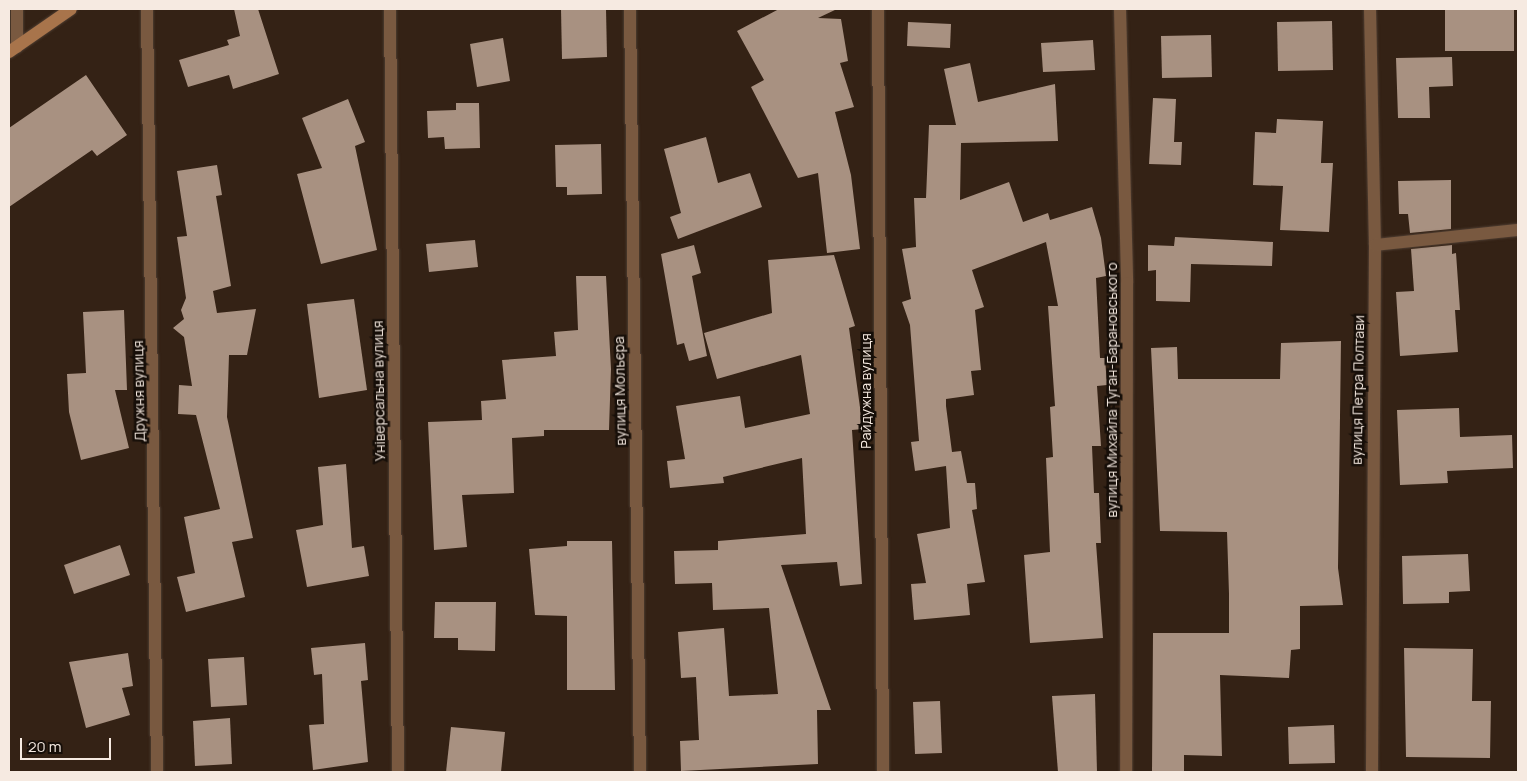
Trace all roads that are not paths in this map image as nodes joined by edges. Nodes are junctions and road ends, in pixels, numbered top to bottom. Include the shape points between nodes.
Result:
1 (17, 9) edge
2 (71, 9) edge
3 (147, 9) edge
4 (390, 9) edge
5 (630, 9) edge
6 (878, 9) edge
7 (1120, 9) edge
8 (1370, 9) edge
9 (13, 49) edge
10 (1518, 230) edge
11 (1375, 245) junction
12 (157, 772) edge
13 (398, 772) edge
14 (640, 772) edge
15 (884, 772) edge
16 (1126, 772) edge
17 (1372, 772) edge

1 - 9 street
2 - 9 main road
3 - 12 street, Дружня вулиця
4 - 13 street, Універсальна вулиця
5 - 14 street, вулиця Мольєра
6 - 15 street, Райдужна вулиця
7 - 16 street, вулиця Михайла Туган-Барановського via 1127,283
8 - 11 street, вулиця Петра Полтави
10 - 11 street
11 - 17 street, вулиця Петра Полтави

